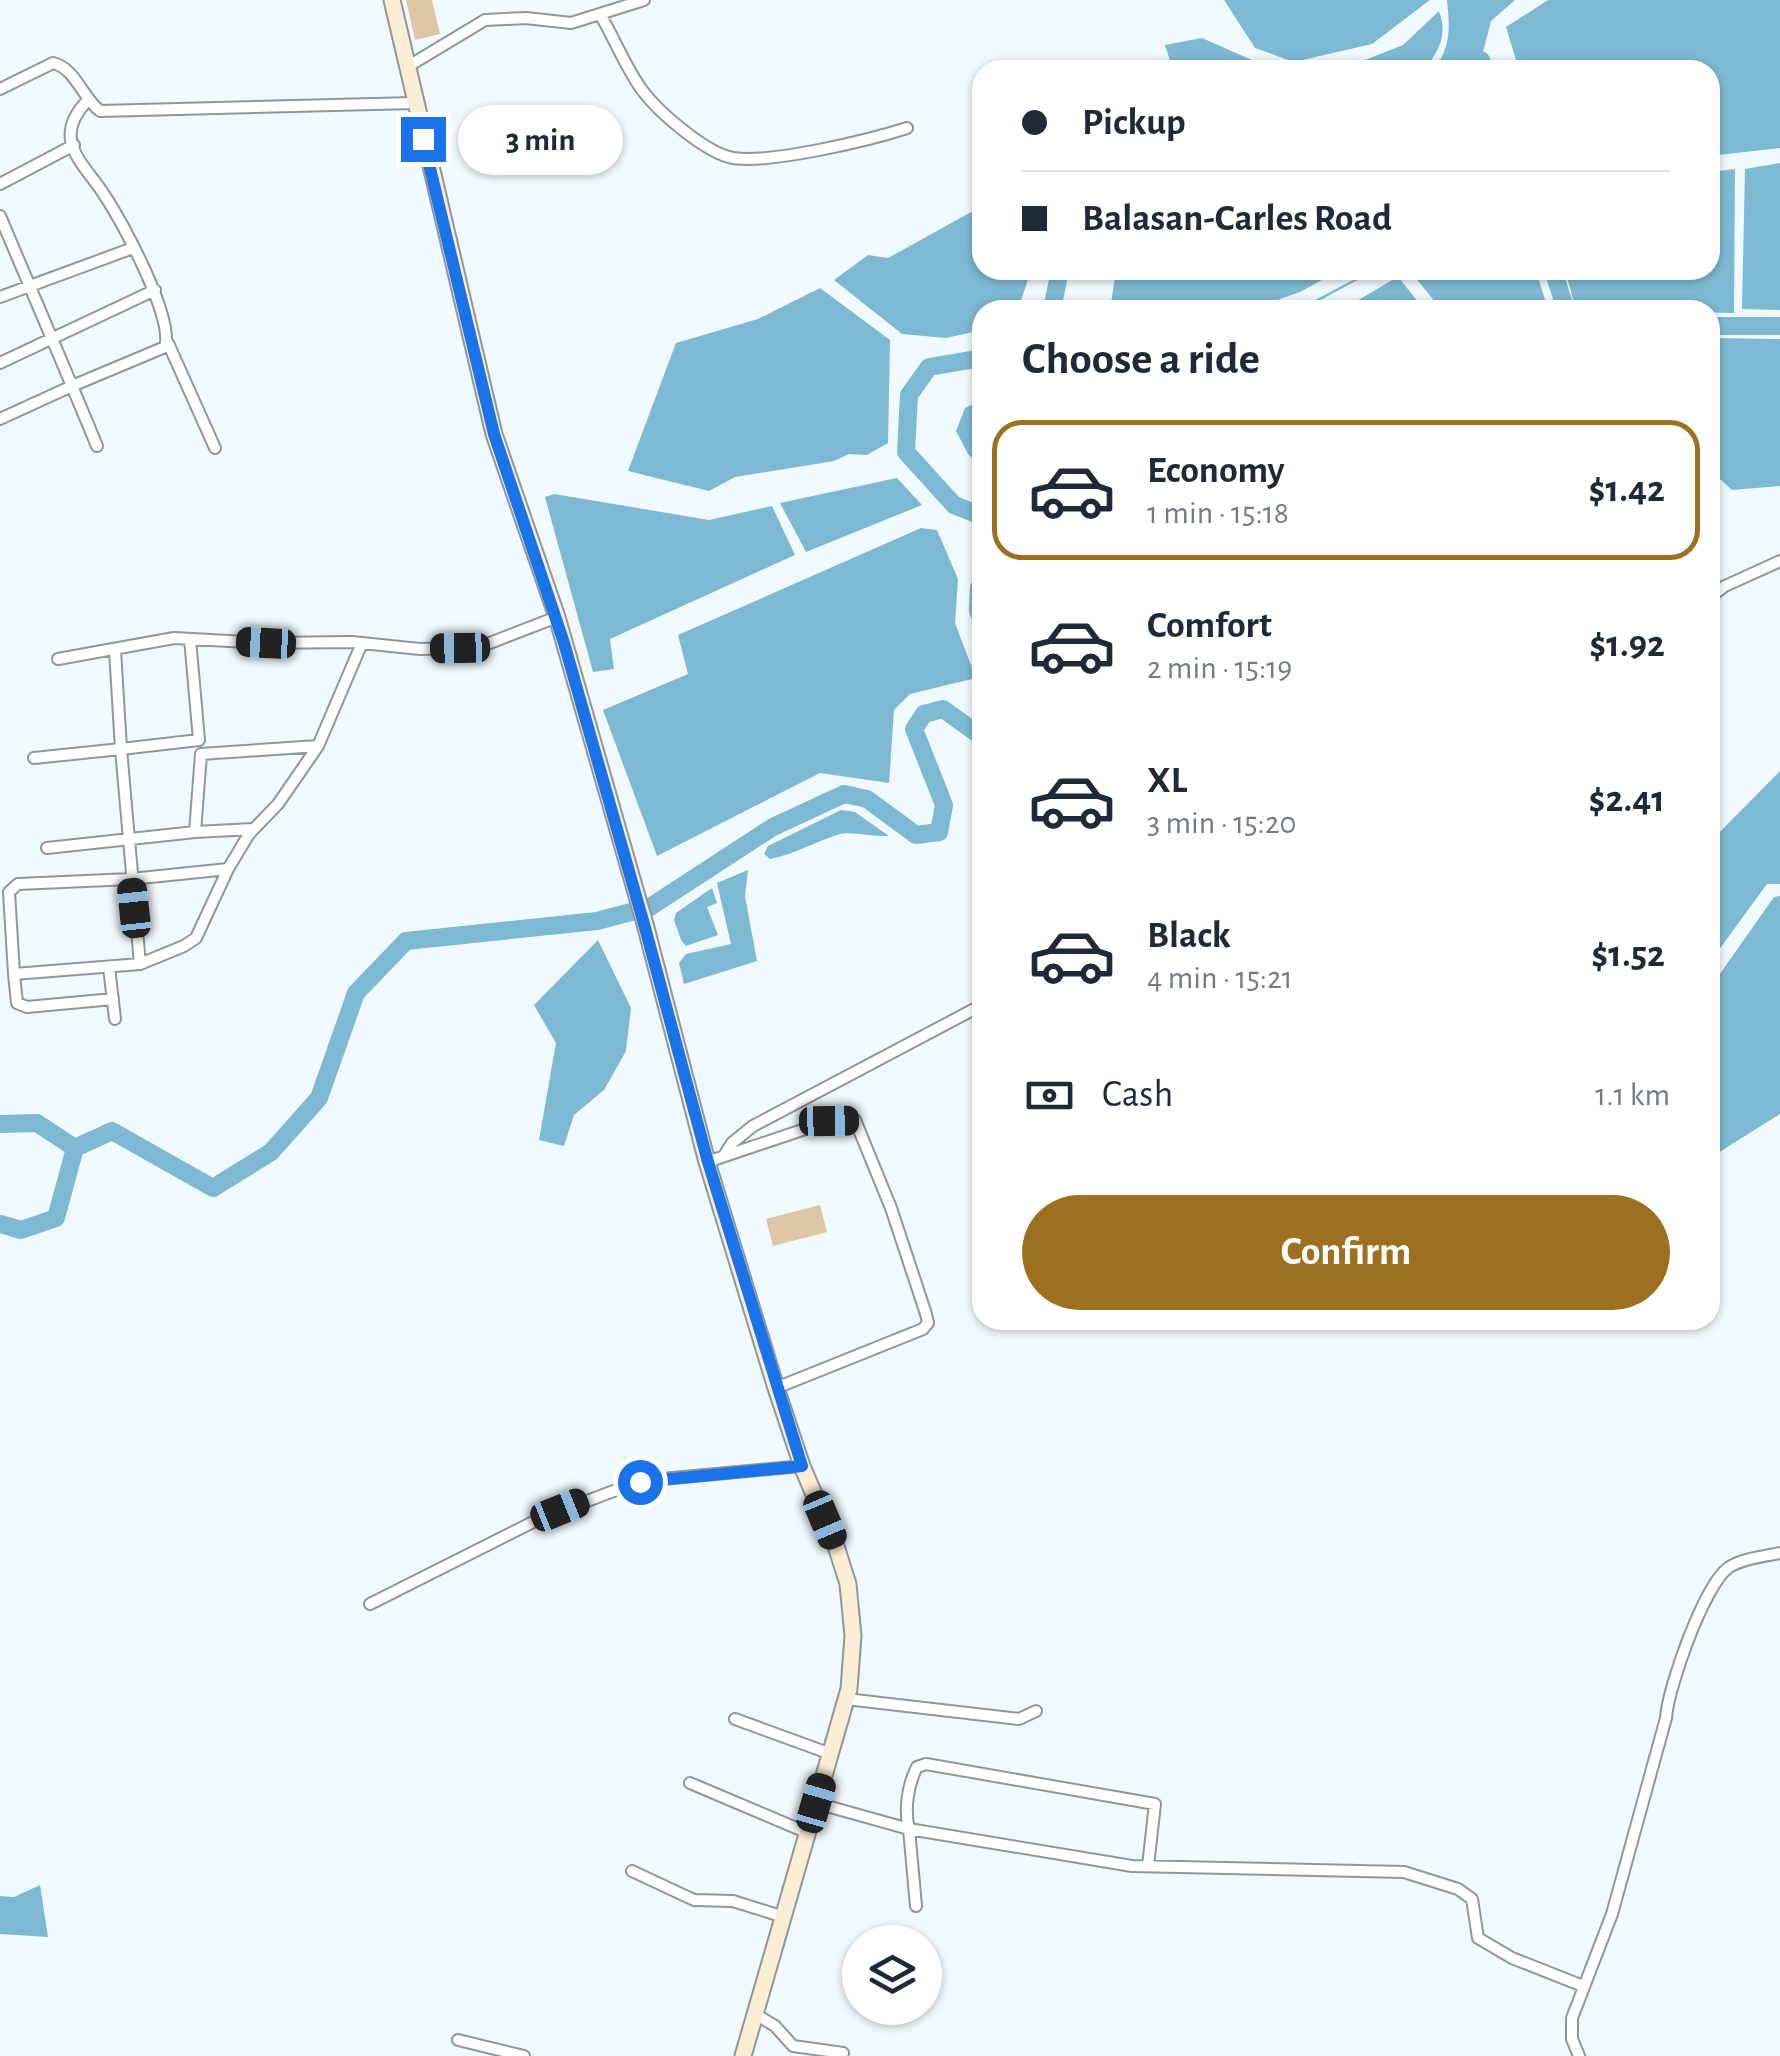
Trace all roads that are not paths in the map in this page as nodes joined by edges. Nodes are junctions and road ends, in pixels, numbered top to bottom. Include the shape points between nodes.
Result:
1 (392, 0) edge
2 (644, 0) edge
3 (602, 16) junction
4 (406, 68) junction
5 (0, 89) edge
6 (87, 101) junction
7 (414, 103) junction
8 (907, 128) dead end
9 (74, 145) junction
10 (0, 184) edge
11 (0, 216) edge
12 (133, 248) junction
13 (30, 288) junction
14 (155, 290) junction
15 (0, 297) edge
16 (52, 340) junction
17 (168, 343) junction
18 (0, 363) edge
19 (72, 386) junction
20 (0, 419) edge
21 (97, 446) dead end
22 (215, 448) dead end
23 (1780, 560) edge
24 (1720, 589) edge
25 (556, 617) junction
26 (190, 639) junction
27 (362, 643) junction
28 (115, 650) junction
29 (58, 660) dead end
30 (200, 740) junction
31 (318, 746) junction
32 (121, 749) junction
33 (201, 754) junction
34 (34, 758) dead end
35 (254, 828) junction
36 (195, 832) junction
37 (128, 839) junction
38 (47, 848) dead end
39 (228, 869) junction
40 (132, 879) junction
41 (140, 964) junction
42 (108, 967) junction
43 (14, 974) junction
44 (113, 1000) junction
45 (972, 1010) edge
46 (115, 1019) dead end
47 (724, 1155) junction
48 (708, 1162) junction
49 (776, 1388) junction
50 (802, 1466) junction
51 (1780, 1552) edge
52 (370, 1604) dead end
53 (846, 1699) junction
54 (1036, 1711) dead end
55 (735, 1720) dead end
56 (831, 1754) junction
57 (690, 1783) dead end
58 (816, 1803) junction
59 (909, 1829) junction
60 (808, 1833) junction
61 (1148, 1866) junction
62 (632, 1871) dead end
63 (916, 1906) dead end
64 (784, 1917) junction
65 (1583, 1986) junction
66 (755, 2014) junction
67 (458, 2040) dead end
68 (842, 2053) dead end
69 (524, 2056) edge
70 (743, 2056) edge
71 (1580, 2056) edge

1 - 4 main road
2 - 3 street
3 - 4 street via 571,23 486,20
3 - 8 street via 642,91 675,123 729,158 817,149
4 - 7 main road
5 - 6 street via 53,63 68,70
6 - 7 street via 112,112
6 - 9 street via 71,124
7 - 25 main road via 494,434
9 - 10 street
9 - 12 street
11 - 13 street
12 - 13 street
12 - 14 street
13 - 15 street
13 - 16 street
14 - 16 street
14 - 17 street
16 - 18 street
16 - 19 street
17 - 19 street
17 - 22 street
19 - 20 street
19 - 21 street
23 - 24 street
25 - 27 street via 482,646
25 - 48 main road
26 - 27 street
26 - 28 street
26 - 30 street
27 - 31 street
28 - 29 street
28 - 32 street
30 - 32 street
30 - 33 street
31 - 33 street
31 - 35 street
32 - 34 street
32 - 37 street
33 - 36 street
35 - 36 street
35 - 39 street
36 - 37 street
37 - 38 street
37 - 40 street
39 - 40 street
39 - 41 street via 196,938
40 - 41 street
40 - 43 street via 18,884 9,892
41 - 42 street
42 - 43 street
42 - 44 street
43 - 44 street via 17,1003 27,1007
44 - 46 street
45 - 47 street via 752,1126
47 - 48 street
47 - 49 street via 829,1121 855,1120 928,1323
48 - 49 main road
49 - 50 main road
50 - 52 street via 640,1482 538,1520
50 - 53 main road via 848,1584 853,1636
51 - 65 street via 1730,1566 1715,1582 1690,1637 1612,1914
53 - 54 street via 1019,1720
53 - 56 main road
55 - 56 street
56 - 58 main road
57 - 60 street
58 - 59 street
58 - 60 main road
59 - 61 street
59 - 61 street via 913,1774 926,1764 1155,1804
59 - 63 street
60 - 64 main road
61 - 65 street via 1404,1872 1458,1888 1472,1900 1478,1938
62 - 64 street via 694,1900 733,1901
64 - 66 main road
65 - 71 street via 1572,2018
66 - 68 street via 793,2046
66 - 70 main road
67 - 69 street

